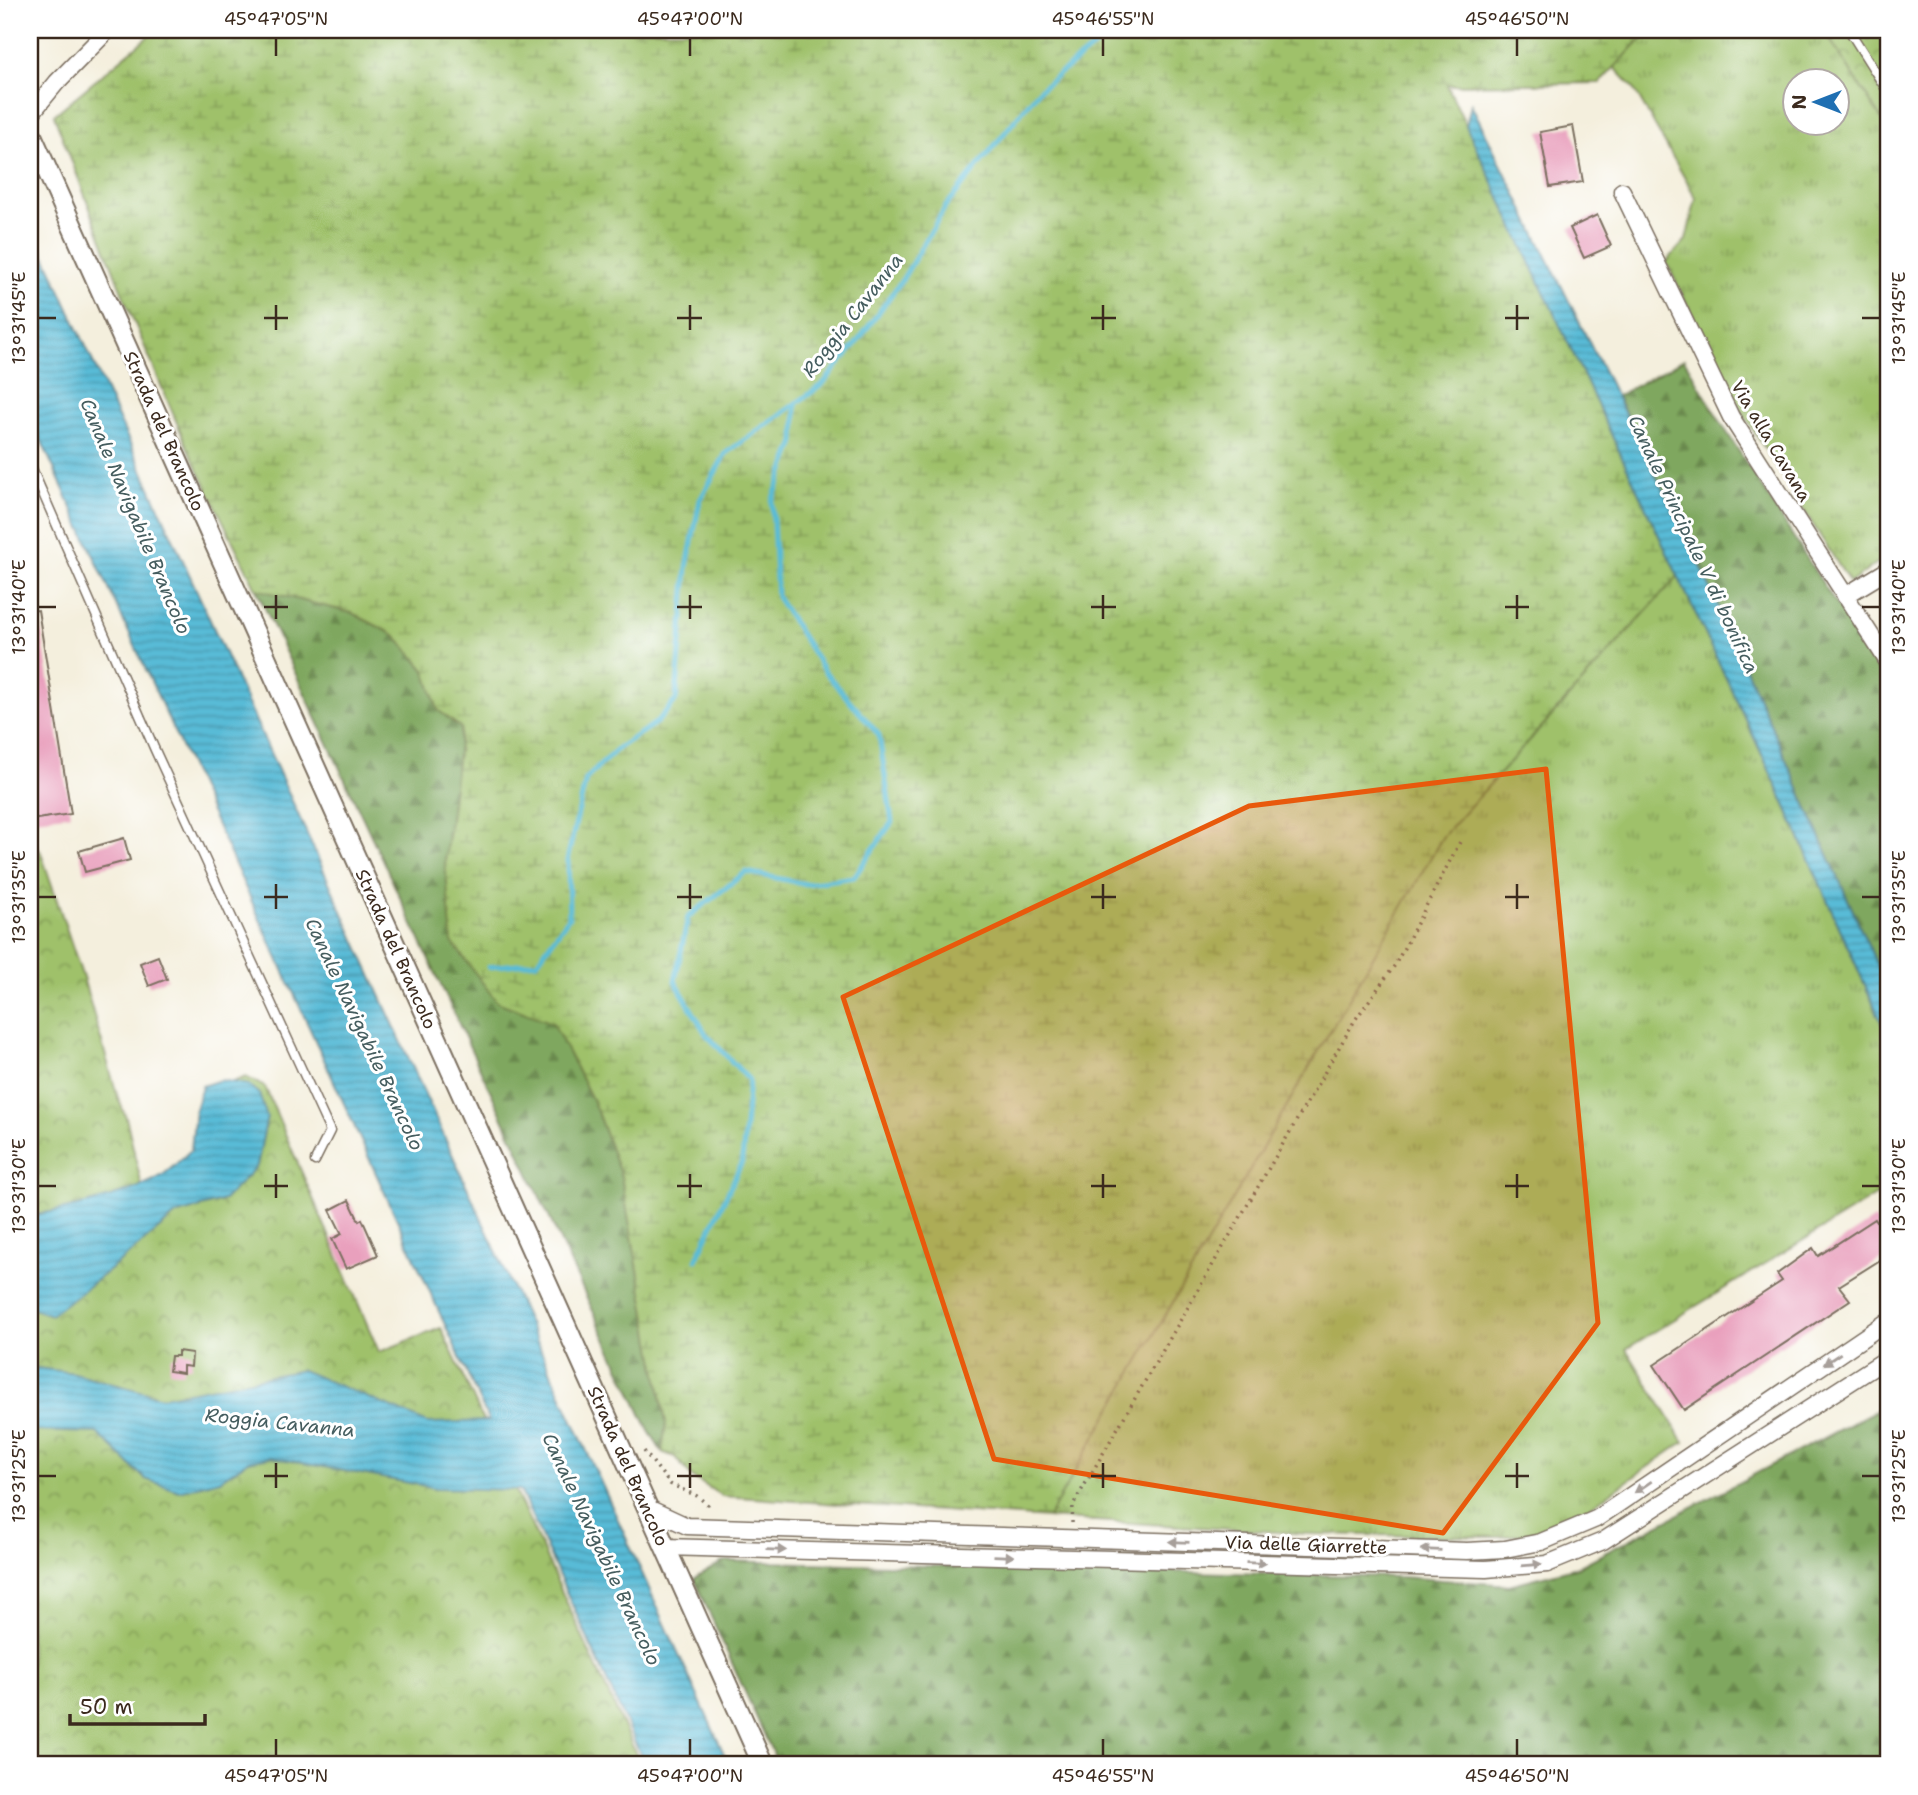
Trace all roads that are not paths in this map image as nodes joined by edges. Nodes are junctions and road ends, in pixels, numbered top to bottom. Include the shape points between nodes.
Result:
1 (108, 30) edge
2 (1849, 30) edge
3 (1888, 92) edge
4 (30, 116) edge
5 (30, 132) edge
6 (1622, 191) dead end
7 (30, 464) edge
8 (1888, 570) edge
9 (1845, 596) junction
10 (1888, 662) edge
11 (315, 1161) dead end
12 (1888, 1321) edge
13 (1888, 1358) edge
14 (650, 1515) junction
15 (664, 1547) junction
16 (695, 1548) junction
17 (677, 1574) junction
18 (763, 1765) edge

1 - 4 street
2 - 3 lane
5 - 14 street, Strada del Brancolo
6 - 9 street, Via alla Cavana via 1731,417
7 - 11 lane via 330,1131
8 - 9 street
9 - 10 street, Via alla Cavana
12 -> 14 street, Via delle Giarrette via 1596,1519 1541,1542 1504,1549 687,1526
16 -> 13 street, Via delle Giarrette via 1486,1569 1546,1564 1603,1541
14 - 15 street, Strada del Brancolo
15 - 16 street, Via delle Giarrette
15 - 17 street, Strada del Brancolo
16 - 17 street via 682,1559
17 - 18 street, Strada del Brancolo

